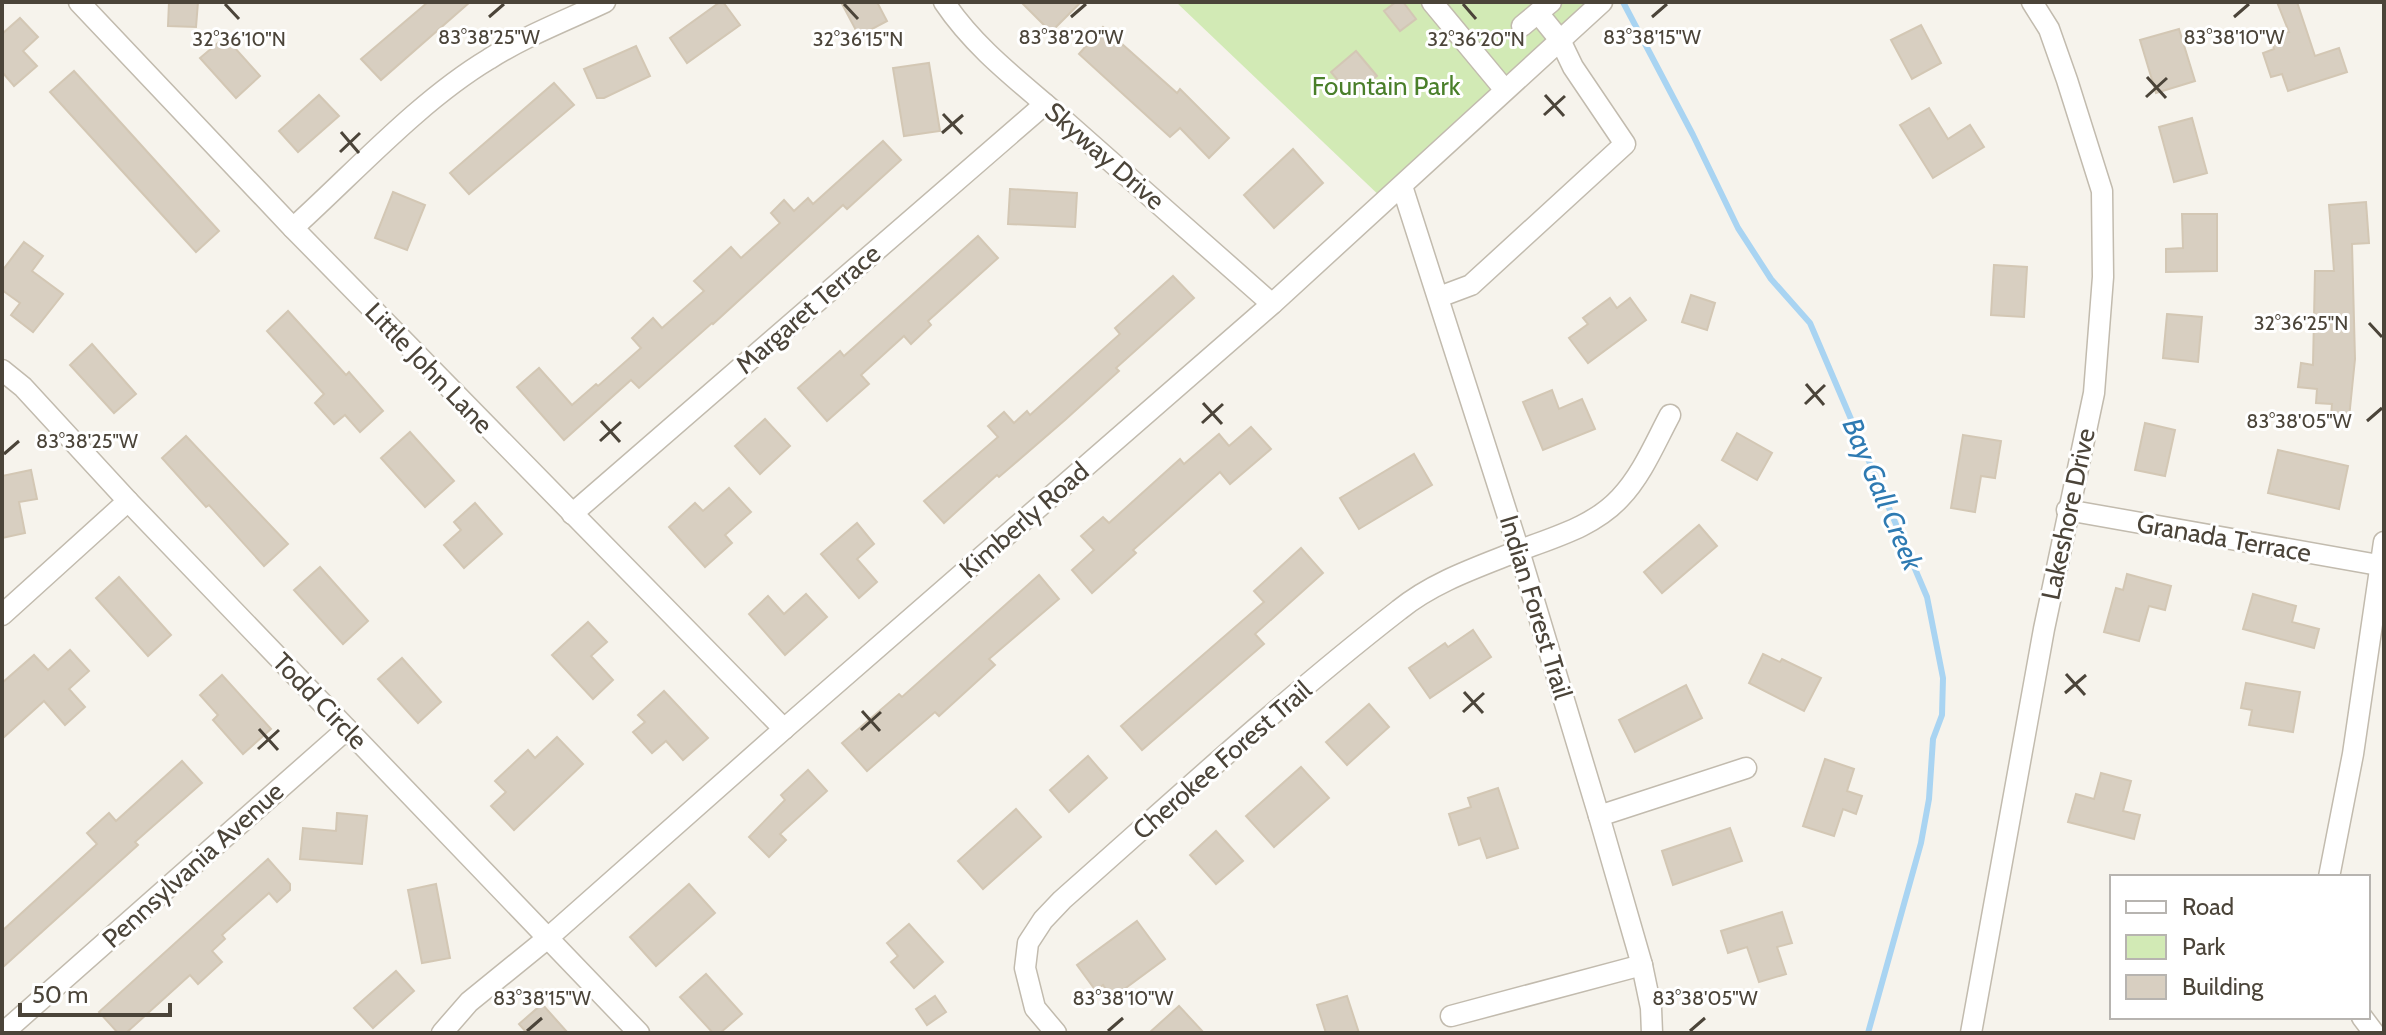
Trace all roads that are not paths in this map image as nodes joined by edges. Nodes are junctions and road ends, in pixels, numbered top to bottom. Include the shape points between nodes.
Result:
1 (79, 2) edge
2 (605, 2) edge
3 (944, 2) edge
4 (1432, 2) edge
5 (1602, 2) edge
6 (2032, 2) edge
7 (1537, 14) edge
8 (1560, 40) junction
9 (1505, 90) junction
10 (1045, 104) junction
11 (1402, 186) junction
12 (293, 228) junction
13 (1439, 297) junction
14 (1272, 304) junction
15 (2, 370) edge
16 (1670, 415) dead end
17 (128, 501) junction
18 (2067, 510) junction
19 (572, 514) junction
20 (2384, 542) edge
21 (1519, 551) junction
22 (2382, 566) edge
23 (2, 615) edge
24 (347, 729) junction
25 (784, 729) junction
26 (1746, 768) dead end
27 (1599, 816) junction
28 (2329, 875) edge
29 (549, 937) junction
30 (1642, 965) junction
31 (1451, 1016) dead end
32 (3, 1033) edge
33 (442, 1033) edge
34 (639, 1033) edge
35 (1056, 1033) edge
36 (1652, 1033) edge
37 (1971, 1033) edge

1 - 12 street, Little John Lane
2 - 12 street via 490,58 458,80
3 - 10 street, Skyway Drive via 1000,68
4 - 9 street
5 - 8 street, Kimberly Road
6 - 18 street, Lakeshore Drive via 2049,29 2102,191 2103,277 2094,393
7 - 8 street
8 - 9 street, Kimberly Road
8 - 13 street via 1625,144 1471,285
9 - 11 street, Kimberly Road
10 - 14 street, Skyway Drive
10 - 19 street, Margaret Terrace
11 - 13 street, Indian Forest Trail
11 - 14 street, Kimberly Road
12 - 19 street, Little John Lane
13 - 21 street, Indian Forest Trail
14 - 25 street, Kimberly Road
15 - 17 street, Todd Circle
16 - 21 street, Cherokee Forest Trail via 1620,499 1585,524
17 - 23 street
17 - 24 street, Todd Circle
18 - 22 street, Granada Terrace
18 - 37 street, Lakeshore Drive
19 - 25 street, Little John Lane
20 - 22 street
21 - 27 street, Indian Forest Trail
21 - 35 street, Cherokee Forest Trail via 1418,595 1399,609 1043,920 1028,943 1025,968 1035,1008
22 - 28 street
24 - 29 street, Todd Circle
24 - 32 street, Pennsylvania Avenue
25 - 29 street, Kimberly Road
26 - 27 street
27 - 30 street, Indian Forest Trail
29 - 33 street, Kimberly Road via 469,1002
29 - 34 street, Todd Circle
30 - 31 street
30 - 36 street, Indian Forest Trail

